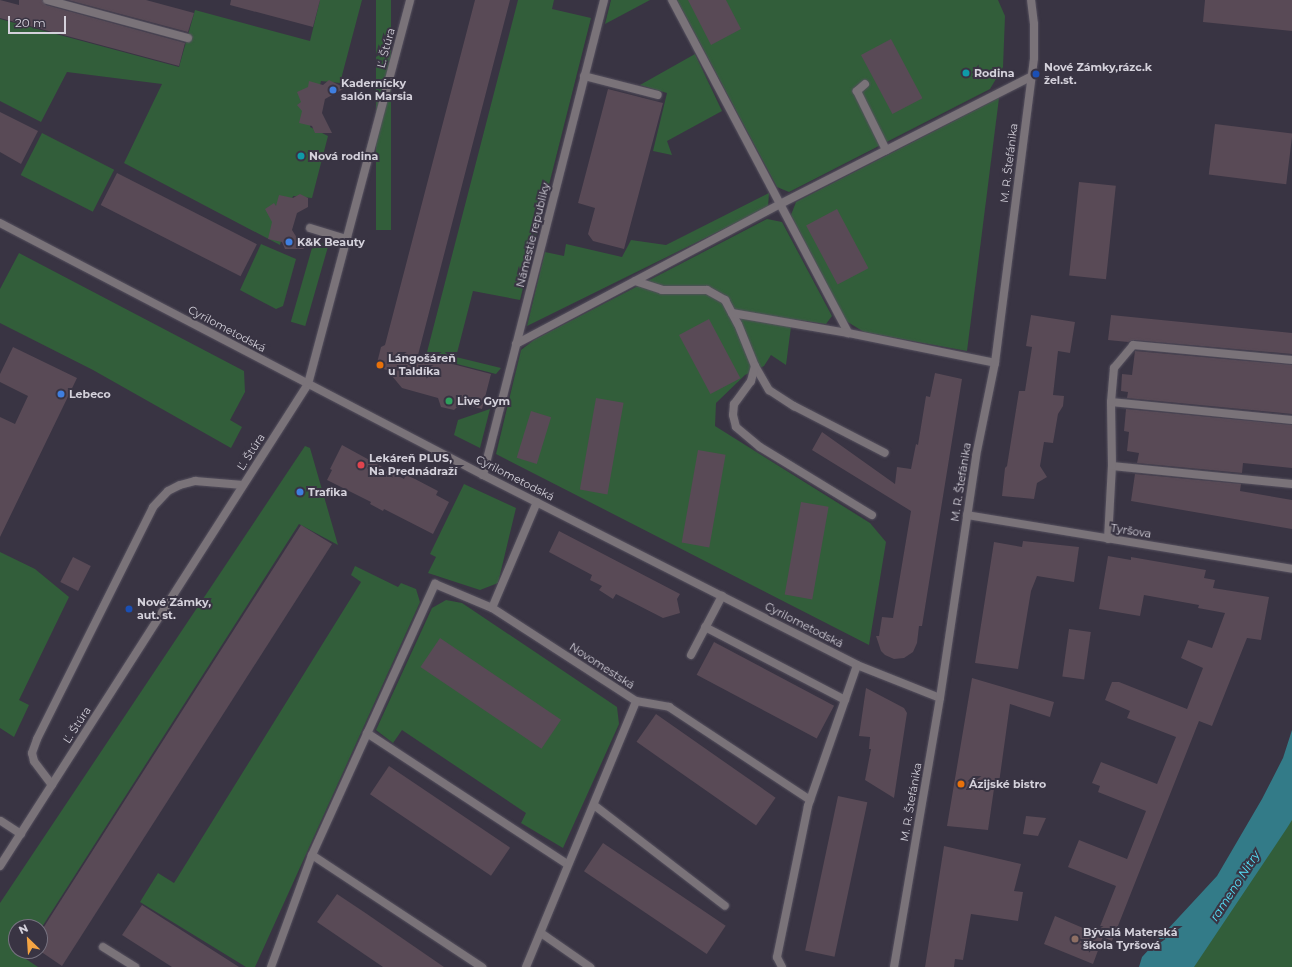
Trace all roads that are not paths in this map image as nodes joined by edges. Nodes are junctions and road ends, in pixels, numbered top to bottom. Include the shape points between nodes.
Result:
1 (47, 0) edge
2 (410, 0) edge
3 (604, 0) edge
4 (672, 0) edge
5 (1031, 0) edge
6 (188, 38) dead end
7 (584, 76) junction
8 (1032, 76) junction
9 (865, 84) dead end
10 (658, 95) dead end
11 (886, 150) junction
12 (780, 204) junction
13 (0, 223) edge
14 (310, 228) dead end
15 (347, 239) junction
16 (635, 281) junction
17 (732, 313) junction
18 (848, 333) junction
19 (516, 344) junction
20 (1292, 360) edge
21 (994, 363) junction
22 (755, 366) junction
23 (308, 384) junction
24 (1111, 402) junction
25 (1292, 420) edge
26 (885, 453) dead end
27 (1112, 466) junction
28 (483, 475) junction
29 (1292, 484) edge
30 (243, 485) junction
31 (536, 502) junction
32 (872, 515) dead end
33 (967, 515) junction
34 (1108, 539) junction
35 (1292, 569) edge
36 (722, 596) junction
37 (492, 608) junction
38 (705, 628) junction
39 (691, 655) dead end
40 (857, 665) junction
41 (940, 698) junction
42 (636, 700) junction
43 (845, 700) junction
44 (367, 733) junction
45 (52, 784) junction
46 (810, 800) junction
47 (594, 805) junction
48 (1, 821) dead end
49 (20, 834) junction
50 (312, 855) junction
51 (567, 864) junction
52 (0, 866) edge
53 (725, 906) dead end
54 (541, 933) junction
55 (103, 947) dead end
56 (135, 967) edge
57 (271, 967) edge
58 (482, 967) edge
59 (526, 967) edge
60 (590, 967) edge
61 (782, 967) edge
62 (894, 967) edge

1 - 6 street
2 - 15 street, Ľ. Štúra
3 - 7 street, Námestie republiky
4 - 12 street
5 - 8 street, M. R. Štefánika via 1034,24
7 - 10 street
7 - 19 street, Námestie republiky
8 - 11 street
8 - 21 street, M. R. Štefánika
9 - 11 street via 857,91
11 - 12 street
12 - 16 street
12 - 18 street
13 - 23 street, Cyrilometodská
14 - 15 street
15 - 23 street, Ľ. Štúra
16 - 17 street via 662,290 706,290 725,300
16 - 19 street
17 - 18 street
17 - 22 street
18 - 21 street
19 - 28 street, Námestie republiky
20 - 24 street via 1133,345 1114,368
21 - 33 street, M. R. Štefánika
22 - 26 street via 769,390 794,406
22 - 32 street via 751,381 734,404 736,427 760,447
23 - 28 street, Cyrilometodská
23 - 30 street, Ľ. Štúra
24 - 25 street
24 - 27 street
27 - 29 street
27 - 34 street
28 - 31 street, Cyrilometodská
30 - 45 street, Ľ. Štúra
30 - 45 street via 195,481 168,491 153,507 36,738 32,753 34,761
31 - 36 street, Cyrilometodská
31 - 37 street
33 - 34 street, Tyršova
33 - 41 street, M. R. Štefánika
34 - 35 street, Tyršova
36 - 38 street
36 - 40 street, Cyrilometodská
37 - 42 street, Novomestská
37 - 44 street, Novomestská via 435,584
38 - 39 street
38 - 43 street
40 - 41 street, Cyrilometodská
40 - 43 street
41 - 62 street, M. R. Štefánika
42 - 46 street via 669,707
42 - 47 street, Novomestská
43 - 46 street
44 - 50 street
44 - 51 street
45 - 49 street, Ľ. Štúra
46 - 61 street via 777,957
47 - 51 street, Novomestská
47 - 53 street
48 - 49 street
49 - 52 street, Ľ. Štúra
50 - 57 street
50 - 58 street
51 - 54 street, Novomestská
54 - 59 street, Novomestská
54 - 60 street
55 - 56 street

